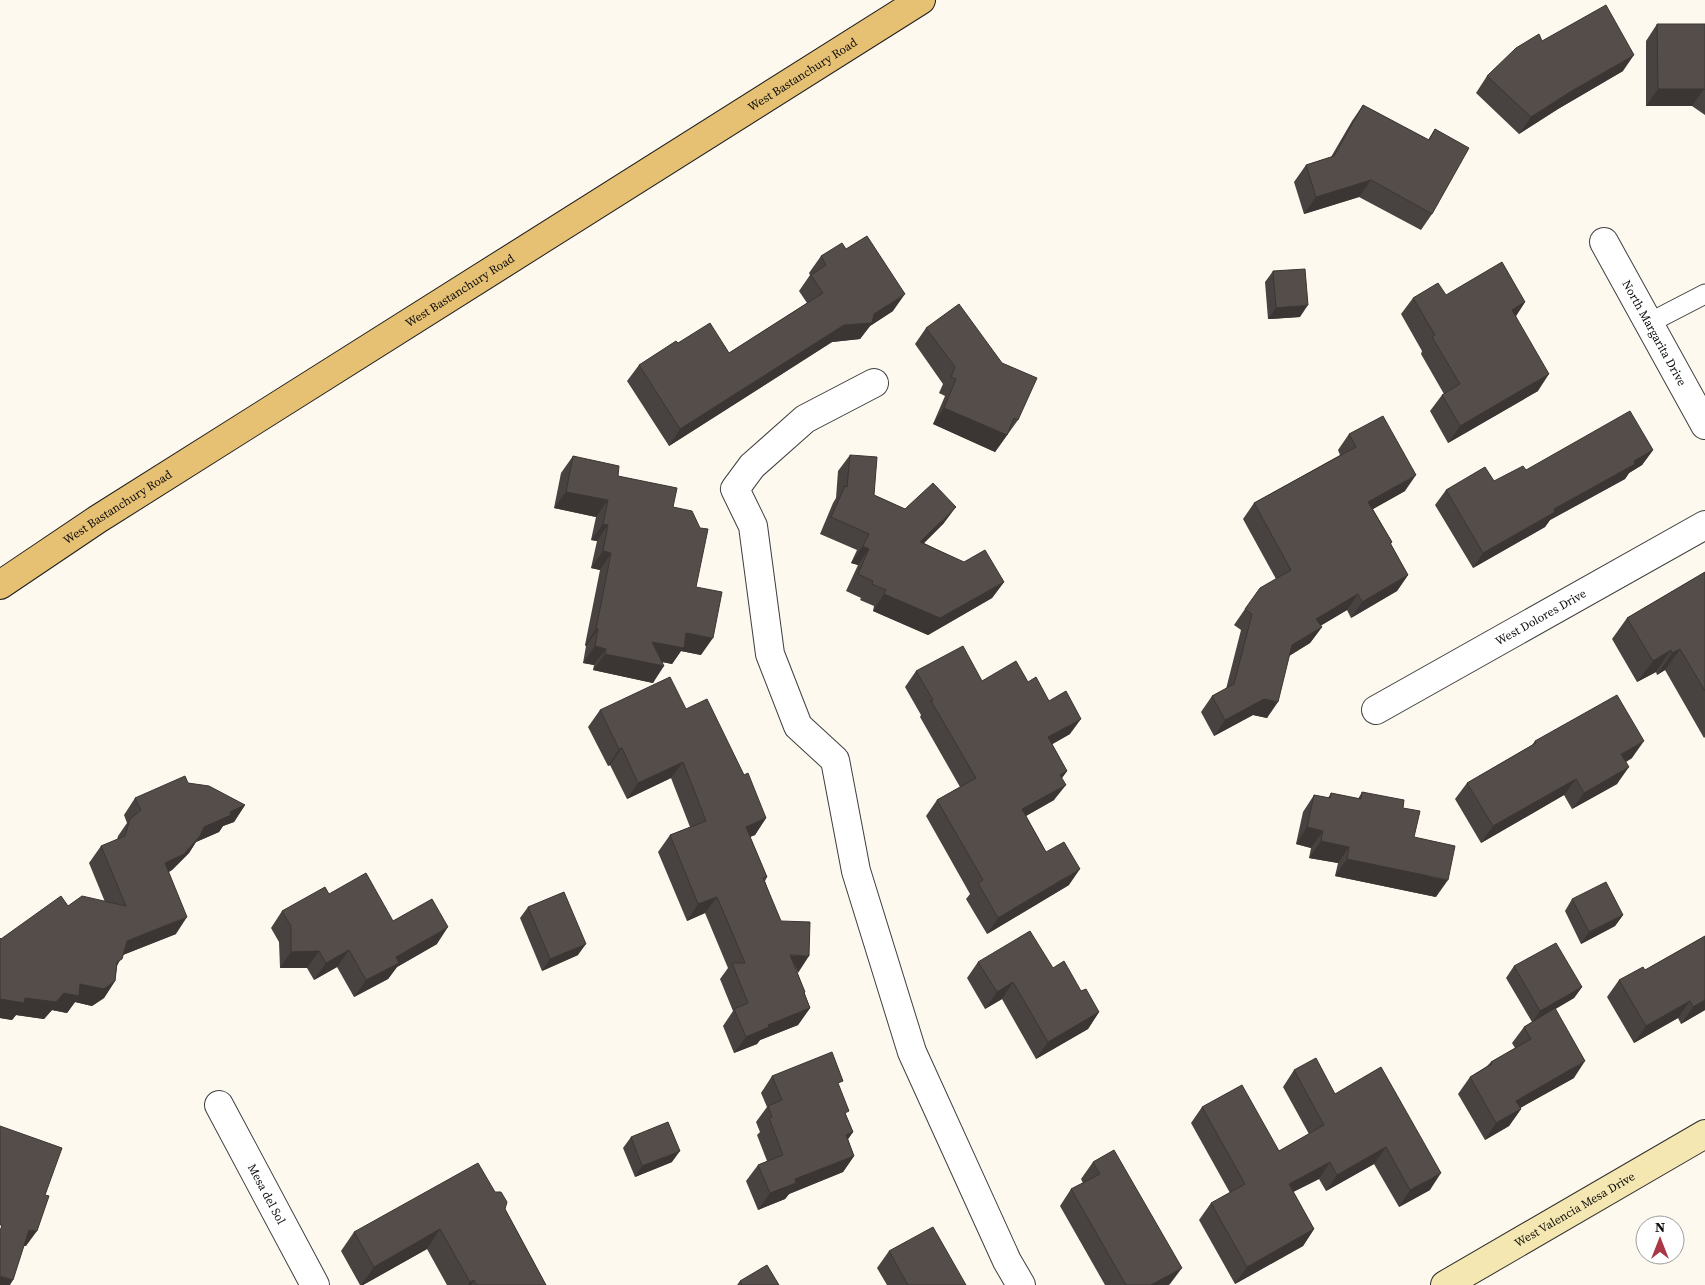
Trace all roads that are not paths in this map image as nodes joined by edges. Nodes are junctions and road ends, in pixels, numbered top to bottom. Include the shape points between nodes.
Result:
1 (921, 0) edge
2 (1604, 242) dead end
3 (1705, 294) edge
4 (1649, 322) junction
5 (874, 383) dead end
6 (1705, 424) edge
7 (1705, 525) edge
8 (0, 585) edge
9 (1376, 710) dead end
10 (219, 1105) dead end
11 (1705, 1134) edge
12 (315, 1285) edge
13 (1021, 1285) edge
14 (1445, 1285) edge

1 - 8 main road, West Bastanchury Road via 98,519
2 - 4 street, North Margarita Drive
3 - 4 lane
4 - 6 street, North Margarita Drive
5 - 13 street via 806,419 752,466 735,490 753,526 770,654 798,726 835,760 856,871 912,1052 1007,1261
7 - 9 street, West Dolores Drive
10 - 12 street, Mesa del Sol
11 - 14 street, West Valencia Mesa Drive

